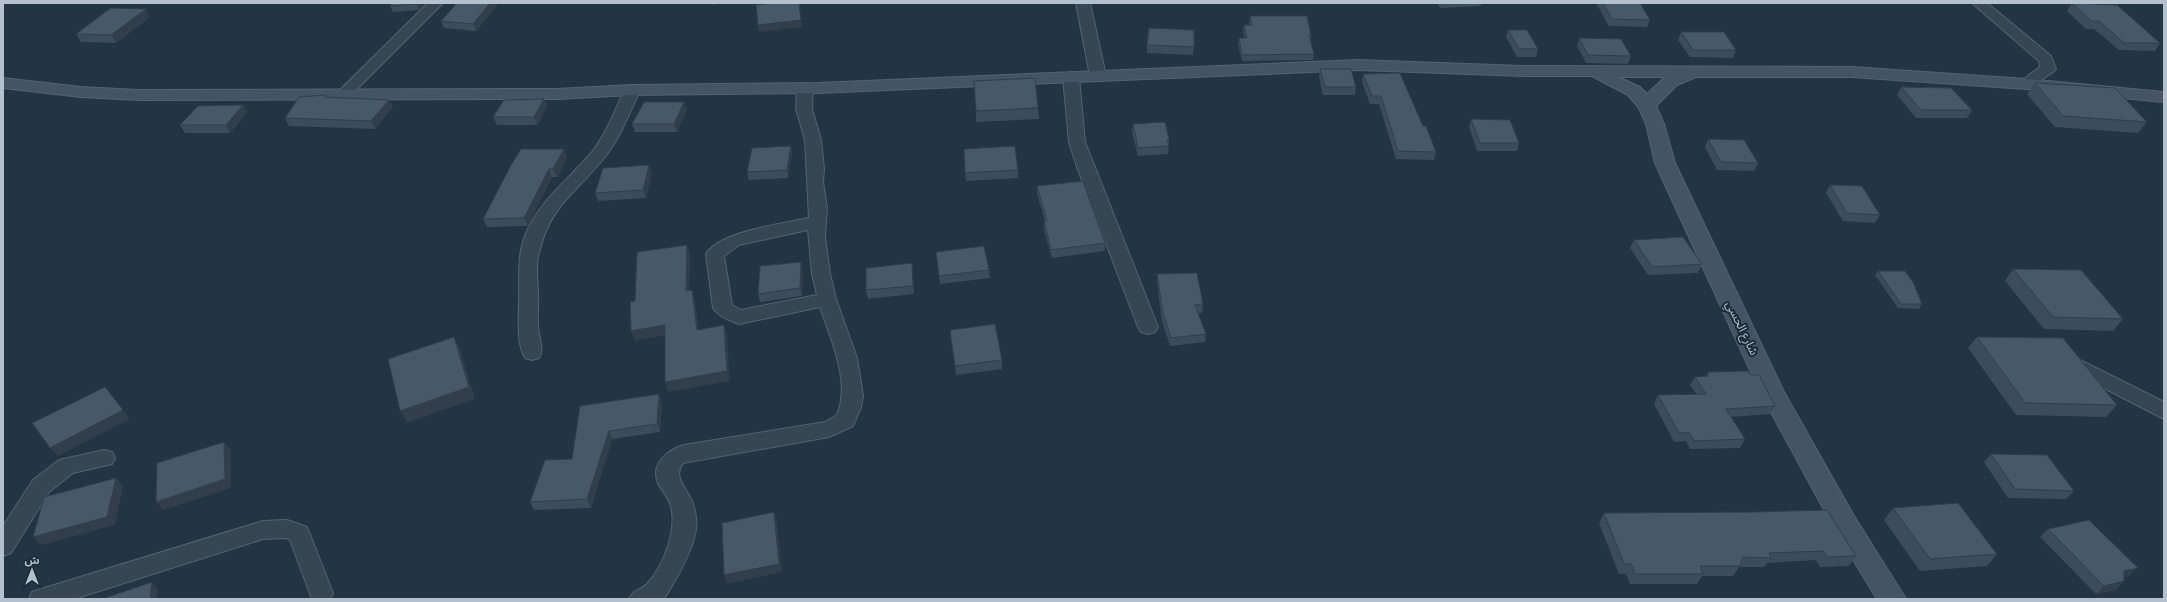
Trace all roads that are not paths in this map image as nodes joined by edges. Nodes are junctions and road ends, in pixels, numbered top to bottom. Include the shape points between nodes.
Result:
1 (436, 3) edge
2 (1083, 3) edge
3 (1979, 3) edge
4 (1701, 70) junction
5 (1594, 71) junction
6 (1098, 76) junction
7 (1071, 77) junction
8 (3, 83) edge
9 (2026, 84) junction
10 (805, 88) junction
11 (632, 90) junction
12 (344, 94) junction
13 (2164, 97) edge
14 (1647, 106) junction
15 (816, 222) junction
16 (827, 299) junction
17 (1148, 327) dead end
18 (532, 353) dead end
19 (2076, 365) edge
20 (2164, 411) edge
21 (104, 458) dead end
22 (3, 546) edge
23 (321, 593) dead end
24 (41, 599) edge
25 (641, 599) edge
26 (1892, 599) edge

1 - 12 street
2 - 6 street
3 - 9 street via 2046,59 2048,69
4 - 5 street
4 - 9 street via 1852,72
4 - 14 street via 1670,80 1662,86
5 - 6 street via 1358,65
5 - 14 street via 1634,92
6 - 7 street
7 - 10 street
7 - 17 street via 1077,142
8 - 12 street via 81,92 138,95
9 - 13 street
10 - 11 street
10 - 15 street via 804,109 816,169
11 - 12 street via 557,94
11 - 18 street via 599,154 550,206 536,230 528,256 527,274 528,327
14 - 26 street, شارع الحسي via 1674,184 1772,392 1845,524
15 - 16 street via 817,253
15 - 16 street via 733,241 714,254 723,308 739,316
16 - 25 street via 847,358 853,396 846,420 822,430 684,453 675,457 668,467 668,481 680,501 685,519 680,544 672,566 654,592
19 - 20 street
21 - 22 street via 67,466 41,486
23 - 24 street via 299,534 287,529 263,530

